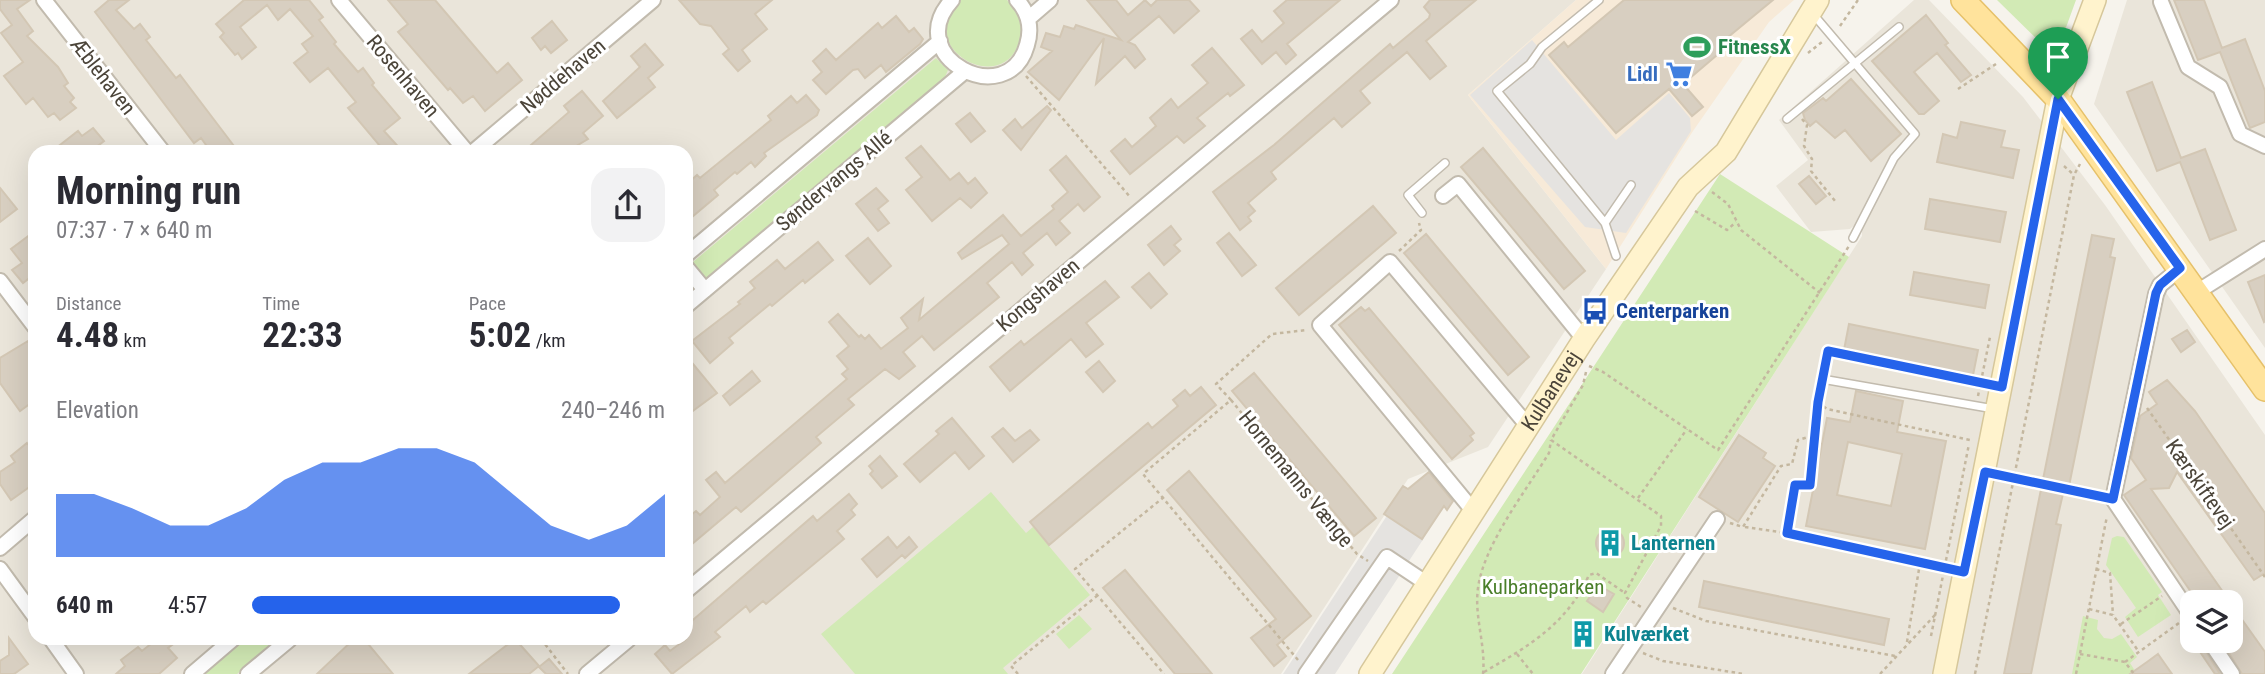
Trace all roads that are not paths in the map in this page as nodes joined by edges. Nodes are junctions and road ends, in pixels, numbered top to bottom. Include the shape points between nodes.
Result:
1 (44, 0) edge
2 (339, 0) edge
3 (951, 0) edge
4 (1017, 0) edge
5 (1051, 0) edge
6 (1391, 0) edge
7 (1599, 0) edge
8 (1963, 0) edge
9 (2095, 0) edge
10 (647, 2) edge
11 (2161, 2) edge
12 (1815, 6) edge
13 (1028, 19) junction
14 (1899, 27) dead end
15 (940, 41) junction
16 (1856, 62) junction
17 (964, 72) junction
18 (2058, 99) junction
19 (1787, 119) dead end
20 (158, 145) edge
21 (461, 145) edge
22 (481, 145) edge
23 (2265, 146) edge
24 (1445, 163) dead end
25 (1631, 185) dead end
26 (1443, 196) dead end
27 (1422, 213) road end
28 (1605, 223) junction
29 (1853, 237) road end
30 (693, 249) edge
31 (2265, 249) edge
32 (1616, 256) dead end
33 (2180, 268) junction
34 (693, 275) edge
35 (0, 281) edge
36 (705, 290) junction
37 (2197, 292) junction
38 (693, 300) edge
39 (28, 318) edge
40 (1588, 347) junction
41 (1822, 379) road end
42 (2265, 389) edge
43 (1998, 410) junction
44 (1528, 426) junction
45 (1475, 513) junction
46 (1717, 519) road end
47 (28, 524) edge
48 (0, 548) edge
49 (0, 569) edge
50 (693, 585) edge
51 (1429, 585) junction
52 (2180, 598) edge
53 (28, 607) edge
54 (55, 645) edge
55 (226, 645) edge
56 (283, 645) edge
57 (622, 645) edge
58 (2218, 653) edge
59 (76, 674) edge
60 (192, 674) edge
61 (248, 674) edge
62 (587, 674) edge
63 (1306, 674) edge
64 (1370, 674) edge
65 (1613, 674) edge
66 (1944, 674) edge
67 (2232, 674) edge

1 - 20 street, Æblehaven
2 - 21 street, Rosenhaven
3 - 15 street via 941,17
4 - 13 street
5 - 13 street
6 - 50 street, Kongshaven
7 - 28 lane via 1497,91
8 - 18 main road
9 - 18 street
10 - 22 street, Nøddehaven
11 - 23 street via 2188,66 2221,87 2240,134
12 - 16 lane, Kulbanevej
12 - 40 street, Kulbanevej via 1726,152 1688,187
13 - 17 street via 1030,35 1016,65 991,76
14 - 16 lane
15 - 17 street via 944,54
15 - 30 street, Søndervangs Allé
16 - 19 lane
16 - 29 lane, Kulbanevej via 1915,134 1894,158
17 - 36 street, Søndervangs Allé
18 - 33 main road
18 - 43 street
24 - 27 lane via 1408,195
25 - 28 lane
26 - 40 street via 1458,184
28 - 32 lane
31 - 37 street
33 - 37 main road
33 - 52 street via 2156,293 2113,499
34 - 36 street
35 - 39 street
36 - 38 street, Søndervangs Allé
37 - 42 main road
40 - 44 street, Kulbanevej
41 - 43 lane
43 - 66 street
44 - 45 street, Kulbanevej
44 - 45 street via 1390,262 1320,325
45 - 51 street, Kulbanevej
46 - 65 street
47 - 48 street
49 - 53 street
51 - 63 street via 1387,557
51 - 64 street, Kulbanevej
54 - 59 street
55 - 60 street
56 - 61 street
57 - 62 street
58 - 67 street

